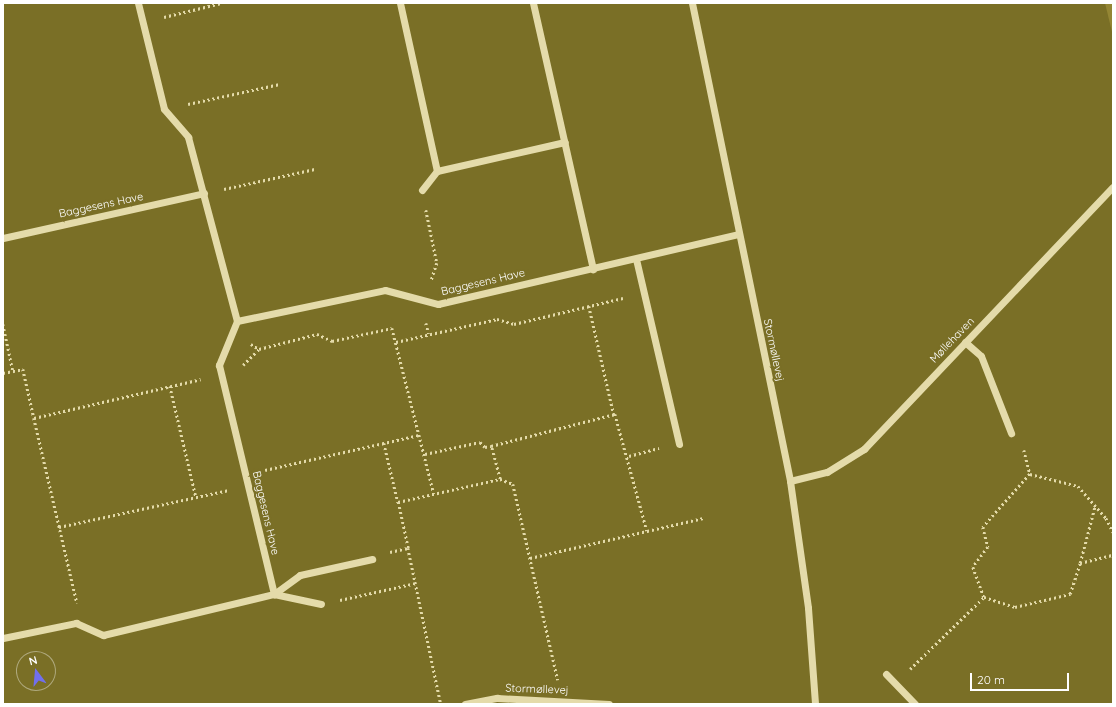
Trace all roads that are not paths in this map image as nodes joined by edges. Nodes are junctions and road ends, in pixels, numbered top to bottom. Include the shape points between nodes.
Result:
1 (138, 3) edge
2 (400, 3) edge
3 (533, 3) edge
4 (692, 3) edge
5 (565, 142) junction
6 (437, 170) junction
7 (1113, 187) edge
8 (422, 190) road end
9 (204, 193) junction
10 (738, 234) junction
11 (3, 238) edge
12 (636, 260) junction
13 (593, 269) junction
14 (237, 321) junction
15 (965, 342) junction
16 (1011, 433) road end
17 (680, 444) road end
18 (790, 481) junction
19 (372, 559) road end
20 (274, 594) junction
21 (321, 604) road end
22 (3, 638) edge
23 (886, 674) dead end
24 (465, 704) edge
25 (609, 704) edge
26 (815, 704) edge
27 (915, 704) edge

1 - 9 street via 164,109 188,137
2 - 6 street
3 - 5 street
4 - 10 street, Stormøllevej
5 - 6 street
5 - 13 street
6 - 8 street
7 - 15 street, Møllehaven
9 - 11 street, Baggesens Have
9 - 14 street
10 - 12 street, Baggesens Have
10 - 18 street, Stormøllevej
12 - 13 street, Baggesens Have
12 - 17 street
13 - 14 street, Baggesens Have via 438,304 385,290
14 - 20 street, Baggesens Have via 219,365
15 - 16 street via 981,356
15 - 18 street, Møllehaven via 855,456 827,472
18 - 26 street, Stormøllevej via 808,608
19 - 20 street via 300,575
20 - 21 street
20 - 22 street via 103,635 76,623
23 - 27 street
24 - 25 street, Stormøllevej via 497,698

